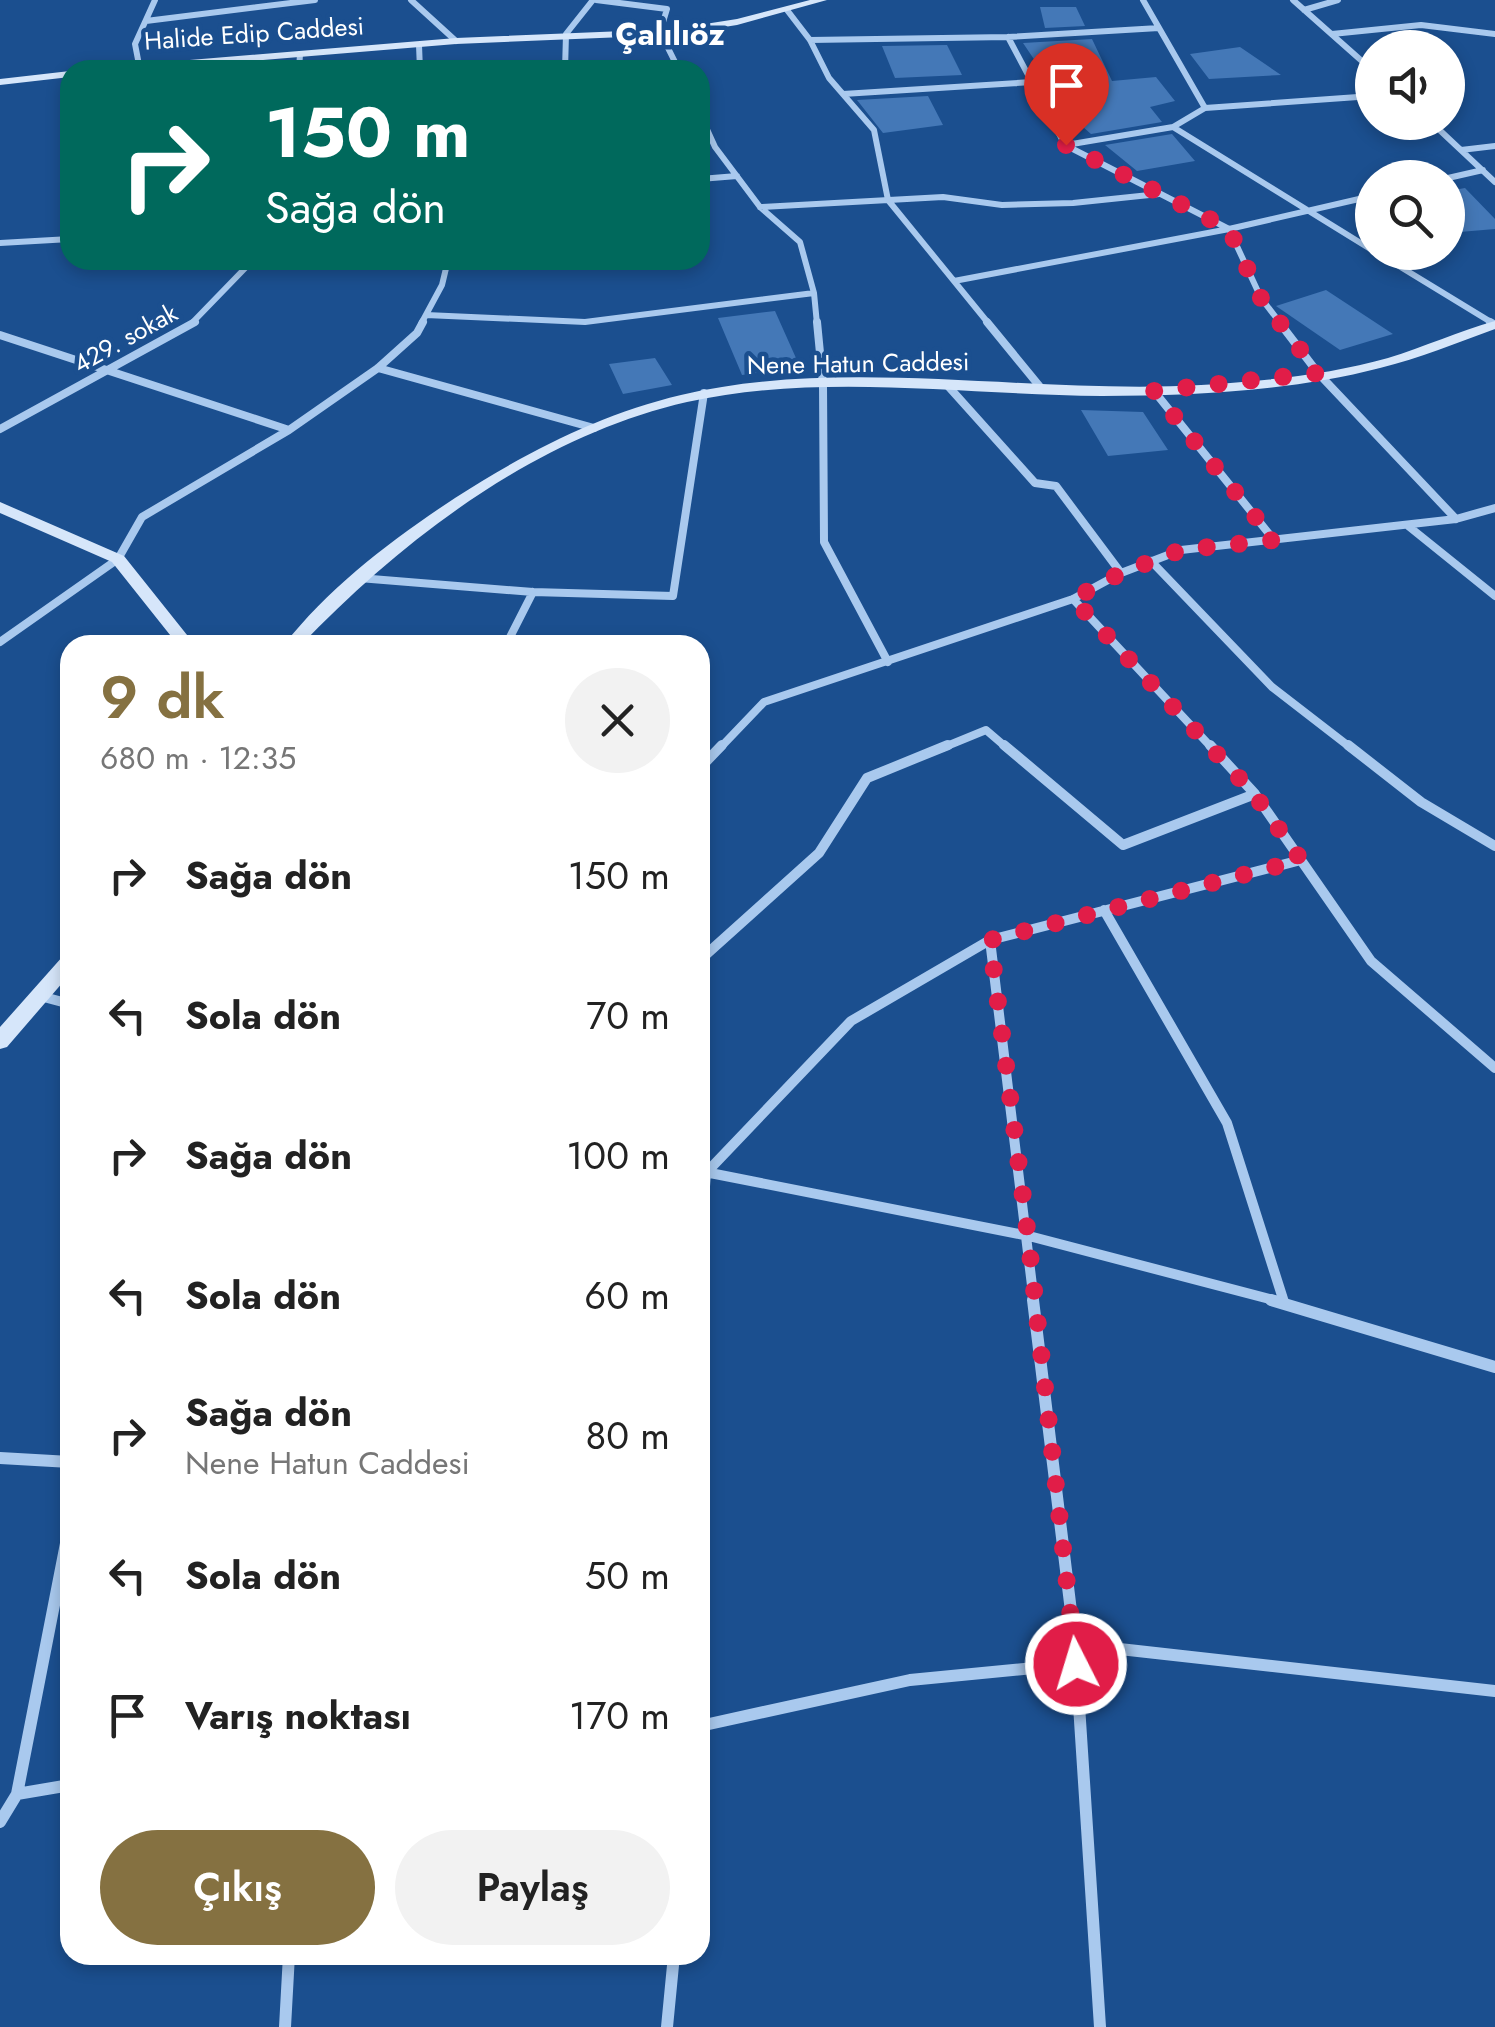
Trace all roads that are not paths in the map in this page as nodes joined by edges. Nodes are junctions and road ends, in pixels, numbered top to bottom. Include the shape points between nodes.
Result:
1 (155, 0) edge
2 (315, 0) edge
3 (411, 0) edge
4 (594, 0) edge
5 (678, 0) edge
6 (822, 0) edge
7 (1144, 0) edge
8 (1293, 0) edge
9 (1338, 0) edge
10 (667, 9) junction
11 (787, 10) junction
12 (1304, 10) junction
13 (146, 21) junction
14 (1159, 28) junction
15 (660, 32) junction
16 (566, 34) junction
17 (1332, 34) junction
18 (1495, 34) edge
19 (1008, 37) junction
20 (810, 40) junction
21 (456, 41) junction
22 (419, 45) junction
23 (300, 54) junction
24 (1355, 55) edge
25 (139, 60) edge
26 (231, 60) edge
27 (300, 60) edge
28 (420, 60) edge
29 (565, 60) edge
30 (674, 60) edge
31 (60, 75) edge
32 (0, 82) edge
33 (1032, 82) junction
34 (843, 94) junction
35 (1355, 97) edge
36 (1204, 108) junction
37 (1173, 127) junction
38 (710, 136) edge
39 (1450, 140) edge
40 (1066, 145) junction
41 (1495, 146) edge
42 (1461, 150) junction
43 (1483, 170) junction
44 (1465, 174) edge
45 (736, 176) junction
46 (710, 179) edge
47 (1495, 182) edge
48 (1160, 194) junction
49 (888, 200) junction
50 (1355, 200) edge
51 (760, 207) junction
52 (1307, 212) junction
53 (1229, 229) junction
54 (60, 240) edge
55 (1355, 240) edge
56 (0, 243) edge
57 (244, 270) edge
58 (444, 270) edge
59 (1405, 270) edge
60 (954, 280) junction
61 (814, 293) junction
62 (426, 315) junction
63 (1495, 325) edge
64 (0, 335) edge
65 (378, 368) junction
66 (111, 370) junction
67 (1318, 373) junction
68 (823, 384) junction
69 (948, 386) junction
70 (1041, 388) junction
71 (1154, 391) junction
72 (704, 393) junction
73 (0, 428) edge
74 (594, 428) junction
75 (289, 430) junction
76 (0, 507) edge
77 (1495, 508) edge
78 (1456, 520) junction
79 (1407, 525) junction
80 (1274, 540) junction
81 (118, 560) junction
82 (1151, 562) junction
83 (1121, 573) junction
84 (358, 578) junction
85 (533, 592) junction
86 (1495, 596) edge
87 (1073, 599) junction
88 (179, 635) edge
89 (302, 635) edge
90 (511, 635) edge
91 (0, 642) edge
92 (888, 662) junction
93 (710, 758) edge
94 (1254, 794) junction
95 (1495, 846) edge
96 (1301, 860) junction
97 (1104, 910) junction
98 (990, 940) junction
99 (710, 951) edge
100 (60, 973) edge
101 (40, 996) junction
102 (60, 1001) edge
103 (0, 1041) edge
104 (1495, 1068) edge
105 (710, 1165) edge
106 (710, 1173) edge
107 (1028, 1236) junction
108 (1284, 1302) junction
109 (1495, 1367) edge
110 (0, 1458) edge
111 (60, 1461) edge
112 (60, 1574) edge
113 (1075, 1644) junction
114 (1076, 1664) junction
115 (1495, 1691) edge
116 (710, 1724) edge
117 (60, 1787) edge
118 (17, 1794) junction
119 (0, 1822) edge
120 (289, 1965) edge
121 (673, 1965) edge
122 (285, 2027) edge
123 (667, 2027) edge
124 (1100, 2027) edge

1 - 13 street
2 - 13 street
3 - 21 street
4 - 10 street
4 - 16 street
5 - 10 street
6 - 11 street, Halide Edip Caddesi
7 - 14 street
8 - 12 street
9 - 12 street
10 - 15 street
11 - 15 street, Halide Edip Caddesi
11 - 20 street
12 - 17 street
13 - 25 street via 136,44
14 - 19 street
14 - 36 street
15 - 16 street, Halide Edip Caddesi
15 - 30 street
16 - 21 street, Halide Edip Caddesi
16 - 29 street
17 - 18 street via 1422,24
17 - 24 street
19 - 20 street
19 - 33 street
20 - 34 street
21 - 22 street, Halide Edip Caddesi
22 - 23 street, Halide Edip Caddesi
22 - 28 street
23 - 26 street, Halide Edip Caddesi
23 - 27 street
31 - 32 street
33 - 34 street
33 - 40 street
34 - 49 street via 874,130
35 - 36 street
36 - 37 street
37 - 40 street
37 - 52 street
38 - 45 street
39 - 42 street
40 - 48 street
41 - 42 street
42 - 43 street
43 - 44 street
43 - 47 street
45 - 46 street
45 - 51 street
48 - 49 street via 1002,205 943,197
48 - 53 street
49 - 51 street
49 - 60 street
50 - 52 street
51 - 61 street via 800,242
52 - 53 street
52 - 55 street
53 - 60 street
53 - 67 street via 1261,298
54 - 56 street
57 - 66 street, 429. sokak via 194,323
58 - 62 street
59 - 63 street
60 - 70 street
61 - 62 street via 585,322
61 - 68 street
62 - 65 street via 417,333
63 - 67 street, Nene Hatun Caddesi via 1360,369
64 - 66 street
65 - 74 street
65 - 75 street
66 - 73 street, 429. sokak
66 - 75 street
67 - 71 street, Nene Hatun Caddesi
67 - 78 street
68 - 69 street, Nene Hatun Caddesi
68 - 72 street, Nene Hatun Caddesi
68 - 92 street via 824,542
69 - 70 street, Nene Hatun Caddesi
69 - 83 street via 1035,483 1056,486
70 - 71 street, Nene Hatun Caddesi
71 - 80 street
72 - 74 street, Nene Hatun Caddesi
72 - 85 street via 673,596
74 - 84 street, Nene Hatun Caddesi via 492,482
75 - 81 street via 142,517
76 - 81 street
77 - 78 street
78 - 79 street
79 - 80 street
79 - 86 street
80 - 82 street via 1181,550
81 - 88 street
81 - 91 street
82 - 83 street
82 - 95 street via 1272,687 1421,802
83 - 87 street
84 - 85 street
84 - 89 street, Nene Hatun Caddesi
85 - 90 street
87 - 92 street
87 - 94 street
92 - 93 street via 764,702
94 - 96 street
94 - 99 street via 1123,844 986,730 867,778 819,852
96 - 97 street
96 - 104 street via 1372,961
97 - 98 street
97 - 108 street via 1227,1123
98 - 105 street via 851,1020
98 - 107 street
100 - 101 street
101 - 102 street
101 - 103 street
106 - 107 street
107 - 108 street
107 - 113 street
108 - 109 street
110 - 111 street
112 - 118 street
113 - 114 street
113 - 115 street
114 - 116 street via 910,1680
114 - 124 street
117 - 118 street
118 - 119 street
120 - 122 street
121 - 123 street

